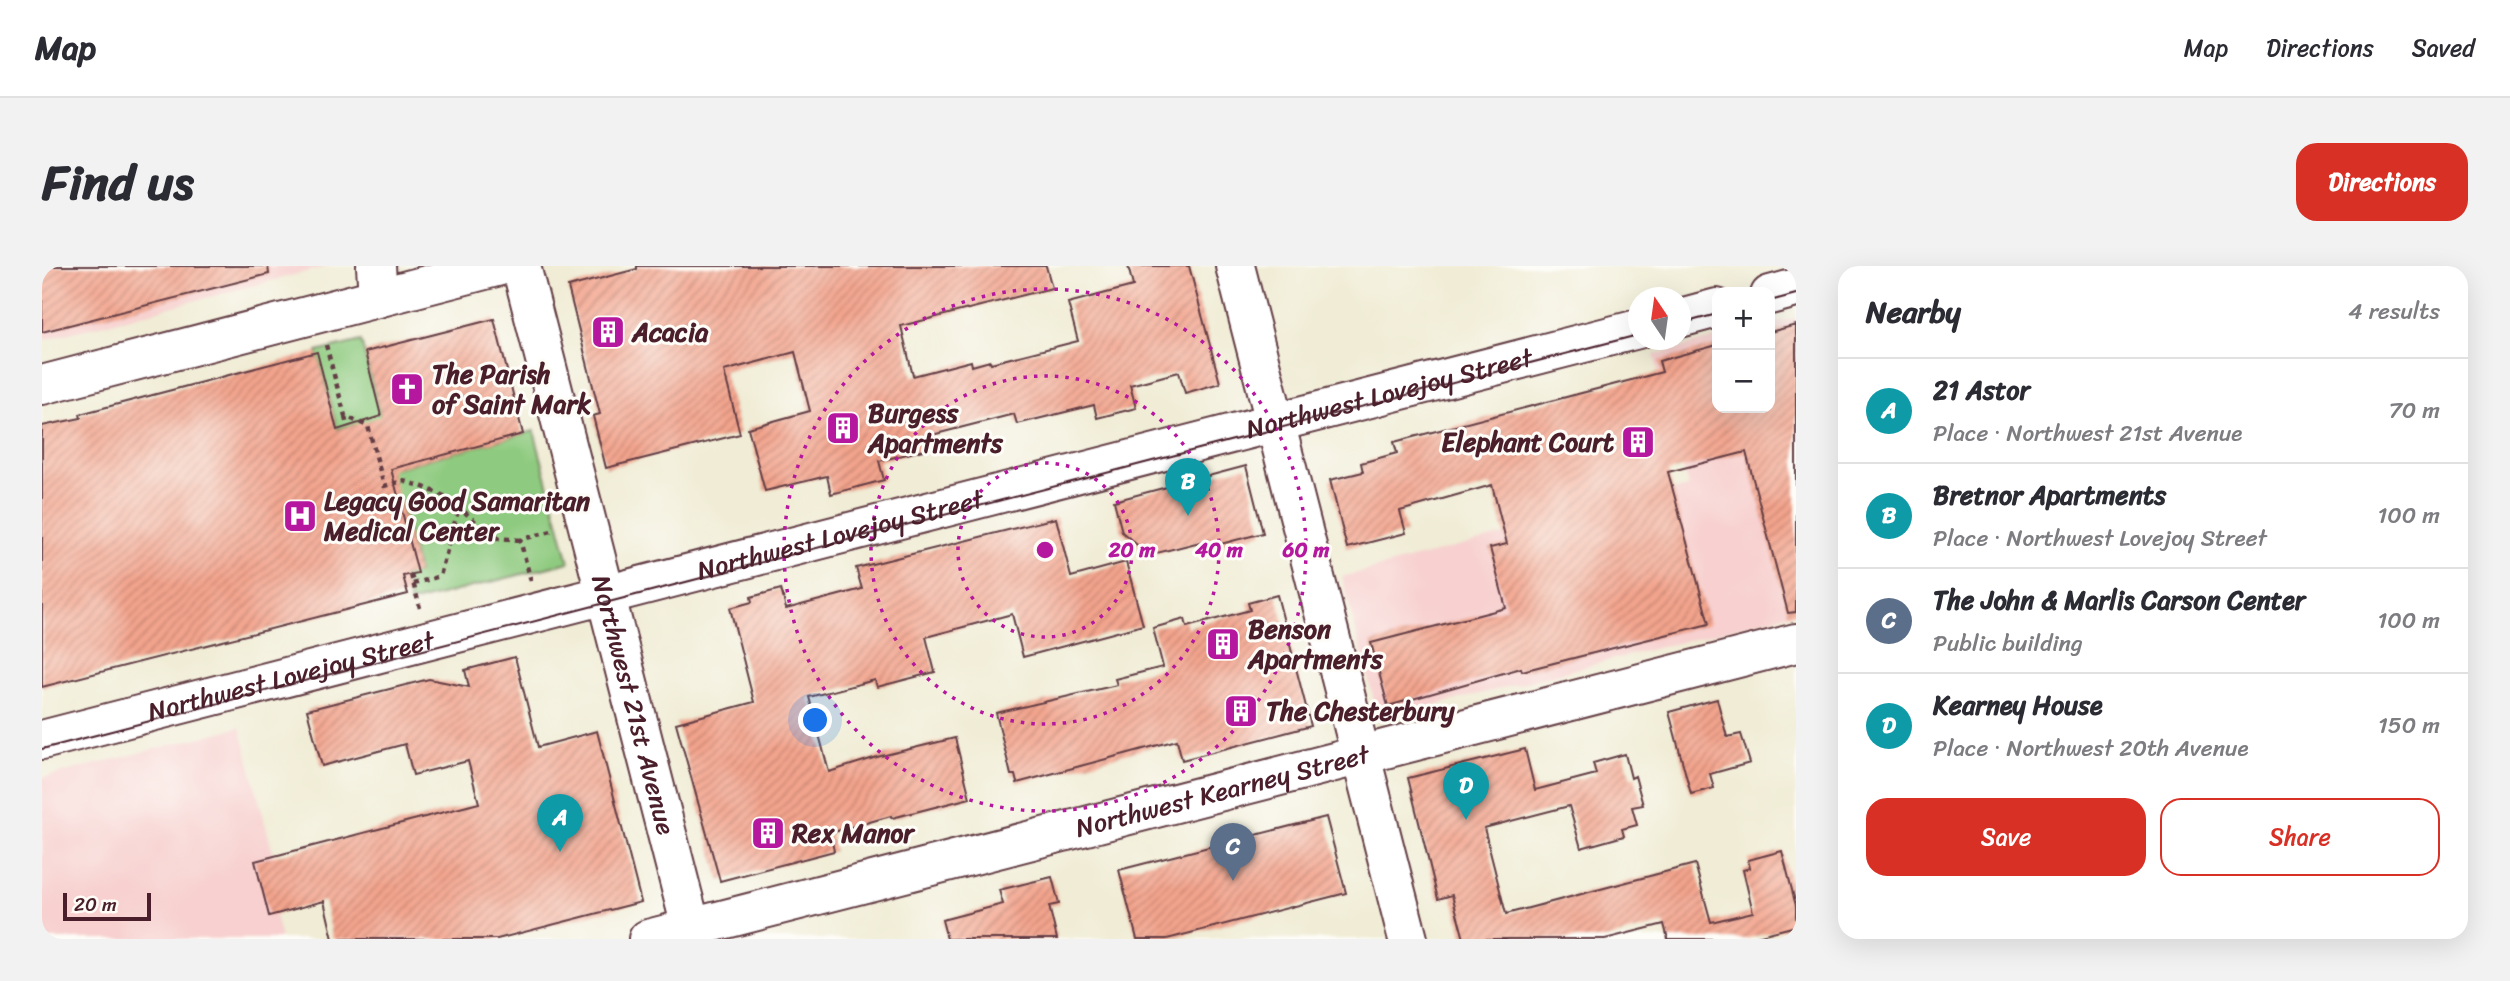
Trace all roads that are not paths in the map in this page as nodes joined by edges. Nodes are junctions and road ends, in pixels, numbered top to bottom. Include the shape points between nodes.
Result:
1 (500, 266) edge
2 (521, 266) edge
3 (1235, 266) edge
4 (377, 282) edge
5 (1796, 288) edge
6 (1775, 294) edge
7 (1712, 309) edge
8 (1691, 315) edge
9 (1628, 332) edge
10 (42, 385) edge
11 (1274, 423) junction
12 (605, 595) junction
13 (1796, 643) edge
14 (42, 740) edge
15 (1361, 755) junction
16 (693, 933) edge
17 (648, 939) edge
18 (1408, 939) edge

1 - 4 street
2 - 12 street, Northwest 21st Avenue
3 - 11 street
4 - 10 street via 318,313
5 - 6 street
7 - 8 street
9 - 11 street, Northwest Lovejoy Street
11 - 12 street, Northwest Lovejoy Street
11 - 15 street
12 - 14 street, Northwest Lovejoy Street
12 - 16 street, Northwest 21st Avenue
13 - 15 street, Northwest Kearney Street
15 - 16 street, Northwest Kearney Street
15 - 18 street
16 - 17 street, Northwest Kearney Street

